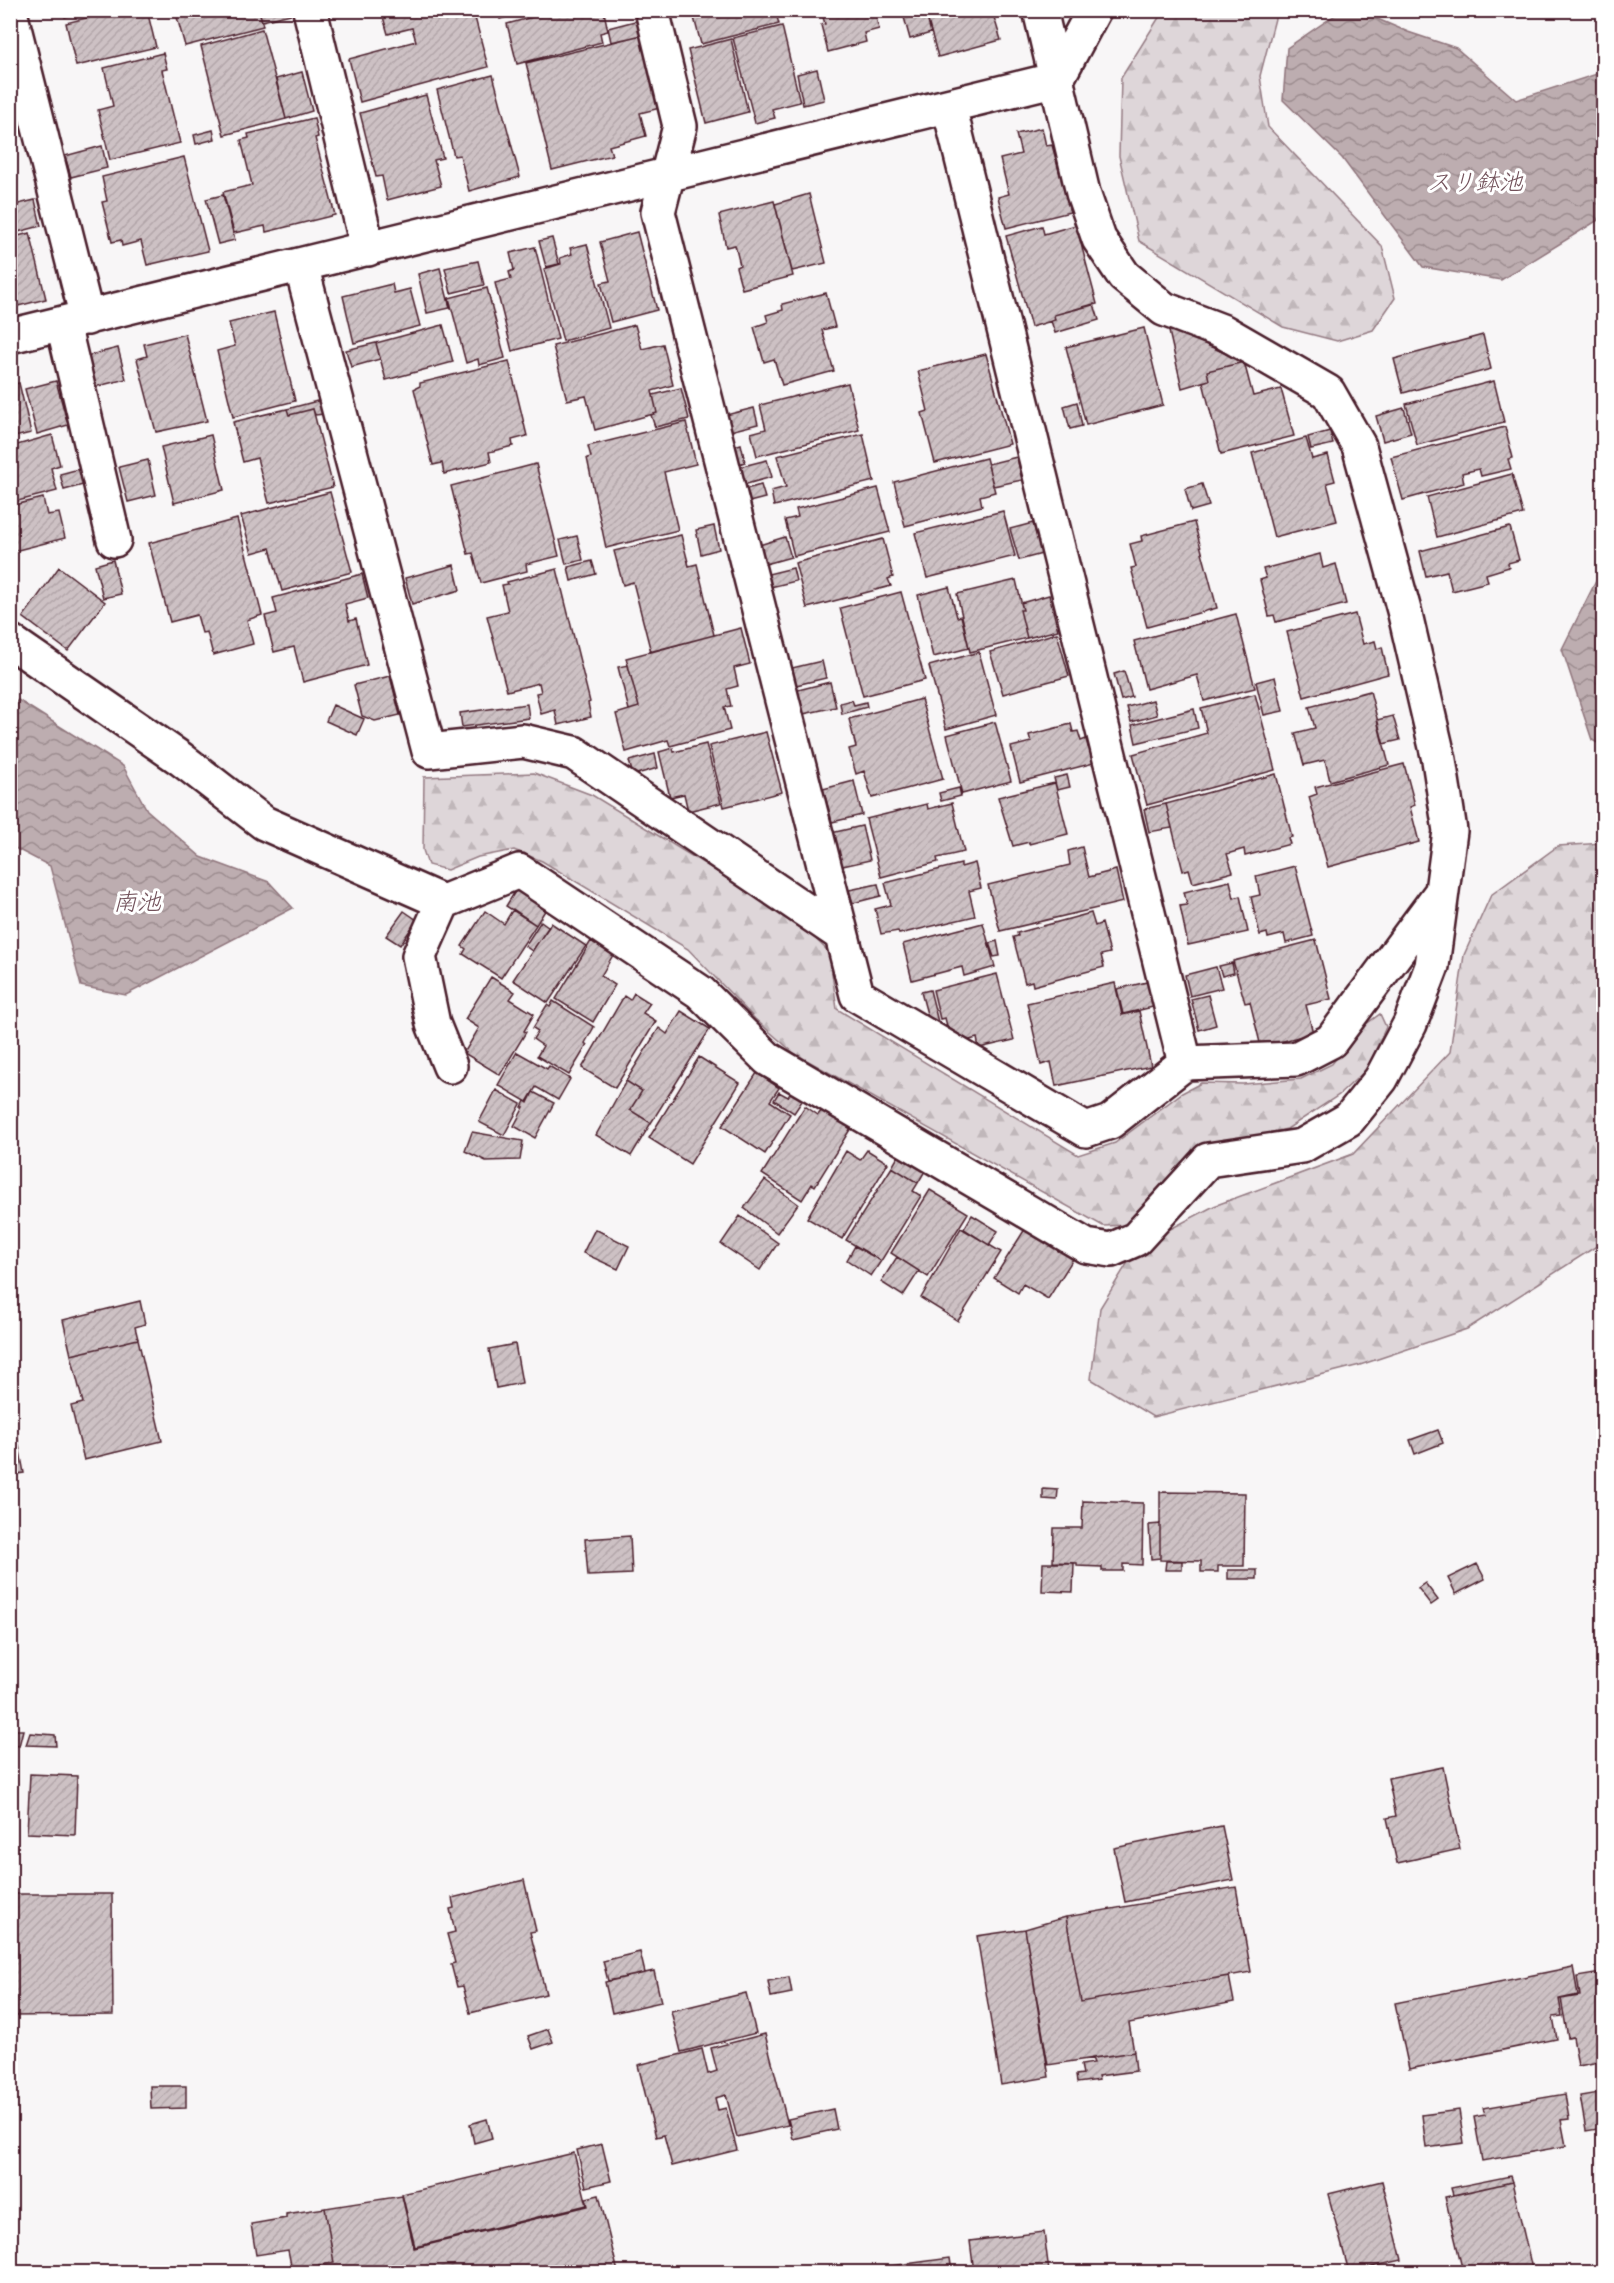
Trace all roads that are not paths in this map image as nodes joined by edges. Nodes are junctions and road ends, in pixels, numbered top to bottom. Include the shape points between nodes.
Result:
1 (310, 10) edge
2 (652, 10) edge
3 (1040, 10) edge
4 (1094, 10) edge
5 (10, 12) edge
6 (1057, 80) junction
7 (949, 106) junction
8 (668, 175) junction
9 (368, 249) junction
10 (300, 265) junction
11 (75, 321) junction
12 (10, 336) edge
13 (114, 540) dead end
14 (10, 641) edge
15 (1443, 890) junction
16 (443, 902) junction
17 (839, 933) junction
18 (1185, 1063) junction
19 (450, 1066) dead end

1 - 9 street
2 - 8 street via 680,126
3 - 6 street
4 - 6 street
5 - 11 street
6 - 7 street
6 - 15 street via 1083,193 1099,239 1124,276 1164,309 1224,332 1328,392 1359,446 1405,614 1439,760 1449,831
7 - 8 street
7 - 18 street
8 - 9 street
8 - 17 street via 658,212
9 - 10 street
10 - 11 street
10 - 17 street via 429,751 523,741 574,753
11 - 12 street
11 - 13 street
14 - 16 street via 181,759 264,823
15 - 16 street via 1432,966 1410,1024 1381,1079 1349,1119 1302,1146 1208,1160 1136,1239 1111,1250 1086,1246 768,1059 700,992 519,871
15 - 18 street via 1331,1041 1296,1059
16 - 19 street via 419,956 433,1024
17 - 18 street via 856,995 1086,1130 1110,1122

